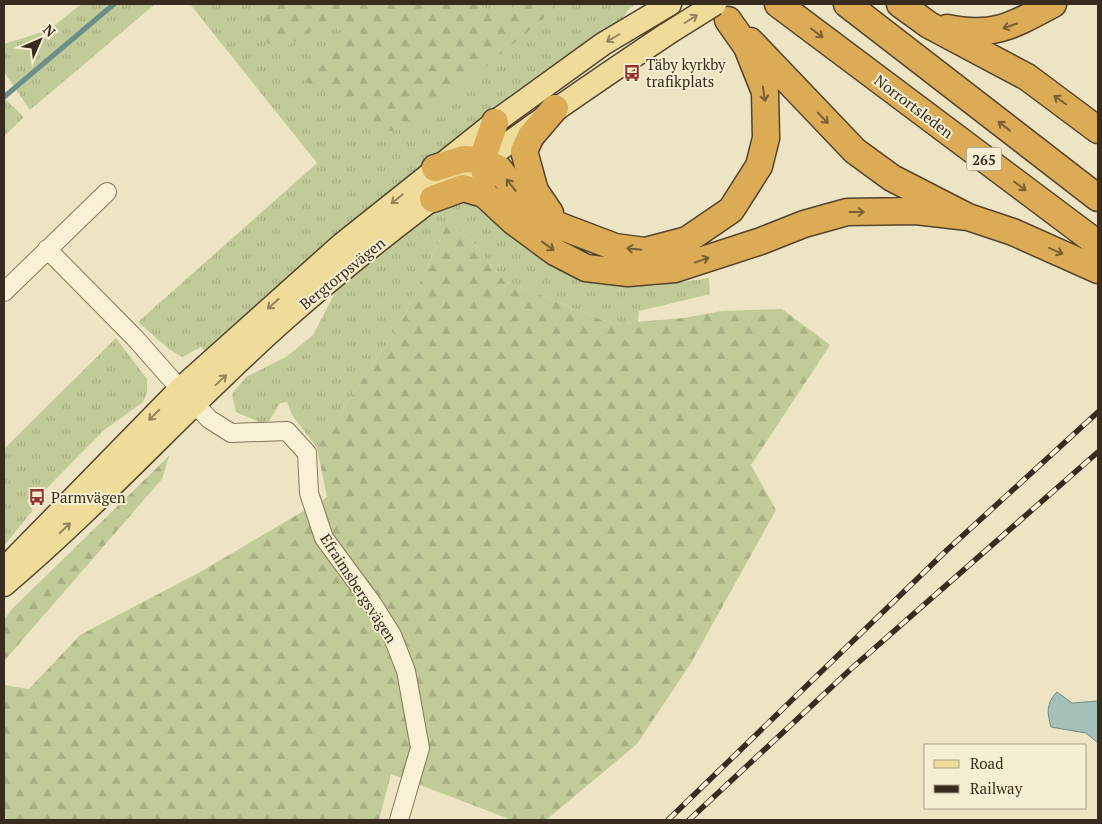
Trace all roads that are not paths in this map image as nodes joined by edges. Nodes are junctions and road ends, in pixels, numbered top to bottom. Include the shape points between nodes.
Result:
1 (778, 4) edge
2 (847, 4) edge
3 (900, 4) edge
4 (1053, 4) edge
5 (662, 9) edge
6 (718, 9) edge
7 (929, 24) junction
8 (555, 108) junction
9 (495, 122) junction
10 (1098, 130) edge
11 (482, 160) junction
12 (435, 168) junction
13 (107, 192) dead end
14 (433, 198) junction
15 (1098, 198) edge
16 (968, 218) junction
17 (513, 221) junction
18 (576, 234) junction
19 (1098, 244) edge
20 (48, 249) junction
21 (1098, 270) edge
22 (4, 292) edge
23 (187, 397) junction
24 (4, 569) edge
25 (4, 585) edge
26 (398, 820) edge

1 -> 19 highway, Norrortsleden / 265
15 -> 2 highway, 265
3 - 7 highway
4 -> 7 highway via 1010,27 970,33
5 -> 9 main road, Bergtorpsvägen via 603,44
8 -> 6 main road, Bergtorpsvägen, bridge via 668,34
6 -> 16 highway via 855,151 892,178
6 -> 18 highway via 747,47 765,92 766,138 759,166 730,210 687,240 645,251 615,247
10 -> 7 highway via 1027,77
8 - 11 main road, Bergtorpsvägen
8 - 18 highway via 531,136 524,151 535,191 554,219
9 - 11 highway
9 - 12 main road, Bergtorpsvägen
11 - 12 highway via 464,158
11 - 14 main road, Bergtorpsvägen
11 - 17 highway via 489,186
18 -> 11 highway via 544,220 525,203 499,169
12 -> 23 main road, Bergtorpsvägen via 342,244
13 - 20 street
14 - 17 highway via 463,188 484,194
23 -> 14 main road, Bergtorpsvägen
17 -> 16 highway via 555,252 586,268 628,272 676,269 847,212 916,211
16 -> 21 highway via 1013,232
20 - 22 street
20 - 23 street
23 -> 24 main road, Bergtorpsvägen
25 -> 23 main road, Bergtorpsvägen
23 - 26 street, Efraimsbergsvägen via 209,419 231,433 287,431 306,453 309,493 324,538 392,635 406,671 420,748

